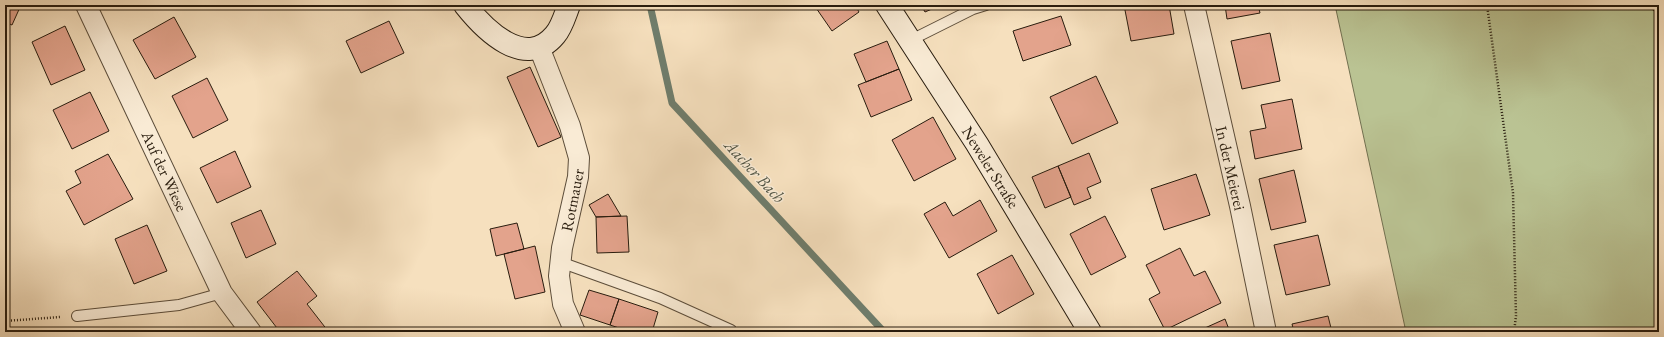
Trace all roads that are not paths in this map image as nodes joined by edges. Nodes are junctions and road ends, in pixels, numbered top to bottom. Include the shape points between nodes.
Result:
1 (86, 5) edge
2 (465, 5) edge
3 (569, 5) edge
4 (887, 5) edge
5 (986, 5) edge
6 (1194, 5) edge
7 (971, 7) edge
8 (911, 40) junction
9 (539, 47) junction
10 (560, 262) junction
11 (222, 292) junction
12 (78, 316) road end
13 (731, 330) dead end
14 (250, 332) edge
15 (576, 332) edge
16 (1090, 332) edge
17 (1266, 332) edge

1 - 11 street, Auf der Wiese
2 - 9 main road via 486,29 504,42 521,49
3 - 9 main road via 558,31
4 - 8 main road, Neweler Straße
5 - 7 lane
6 - 17 street, In der Meierei
7 - 8 lane
8 - 16 main road, Neweler Straße
9 - 10 street, Rotmauer via 570,126 579,158 578,177
10 - 13 lane via 660,298
10 - 15 street, Rotmauer via 560,291 567,316
11 - 12 lane via 179,306
11 - 14 street, Auf der Wiese

